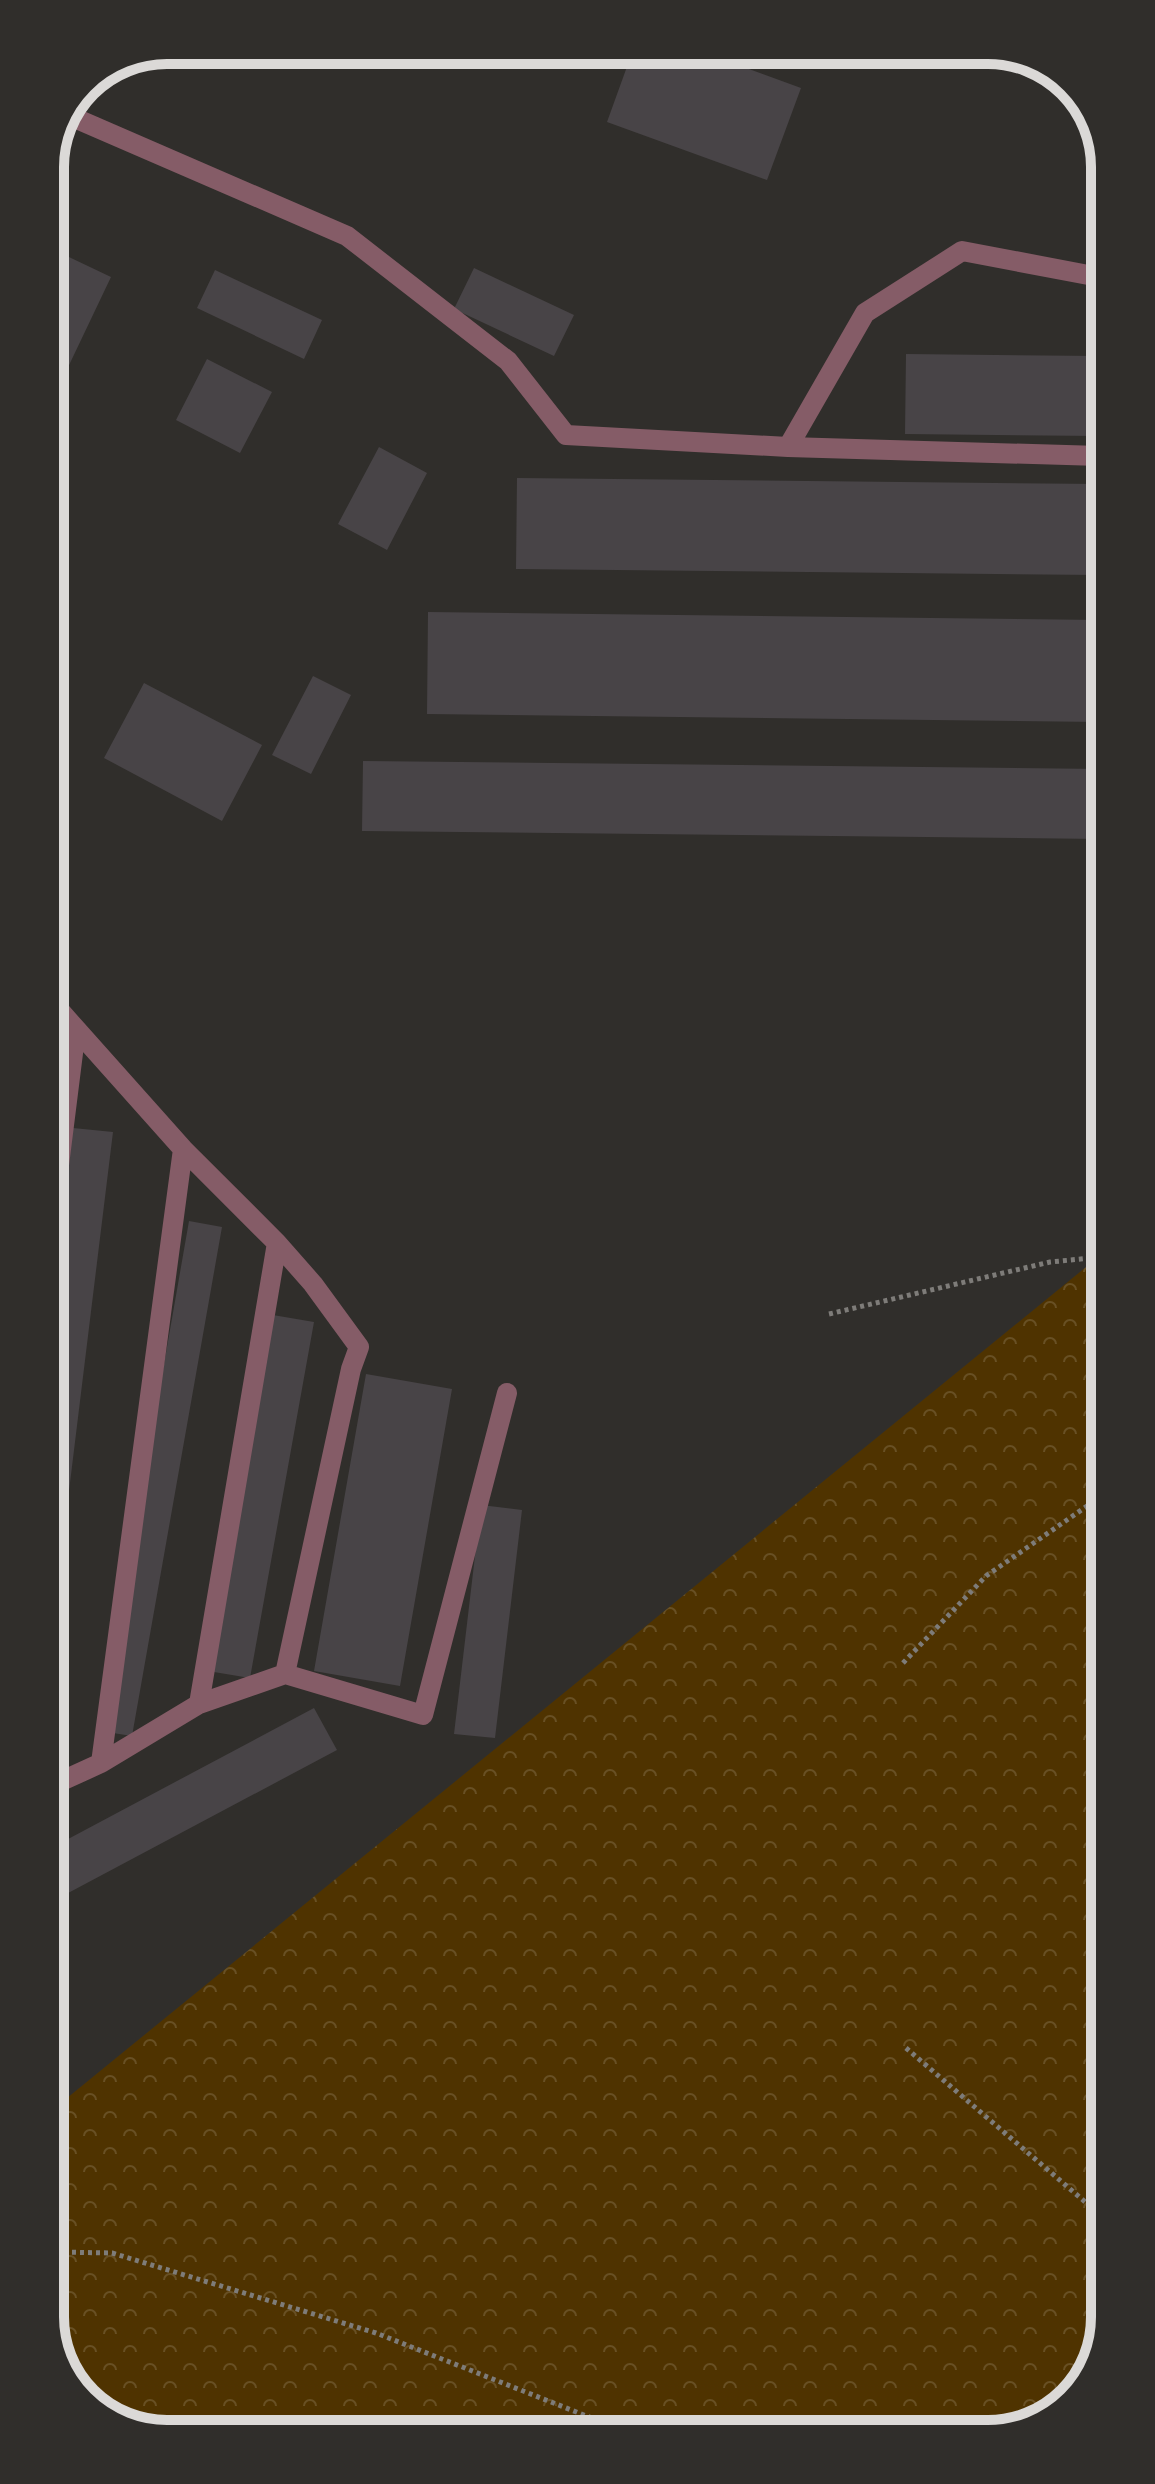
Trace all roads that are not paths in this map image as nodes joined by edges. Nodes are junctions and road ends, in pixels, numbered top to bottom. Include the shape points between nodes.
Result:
1 (76, 119) edge
2 (1091, 275) edge
3 (788, 447) junction
4 (1091, 456) edge
5 (64, 1015) edge
6 (76, 1029) junction
7 (64, 1125) edge
8 (183, 1149) junction
9 (277, 1243) junction
10 (507, 1393) dead end
11 (285, 1674) junction
12 (199, 1704) junction
13 (101, 1763) junction
14 (64, 1780) edge

1 - 3 street via 347,236 508,361 566,435
2 - 3 street via 962,251 865,313
3 - 4 street
5 - 6 street
6 - 7 street
6 - 8 street
8 - 9 street
8 - 13 street
9 - 11 street via 359,1347
9 - 12 street
10 - 11 street via 423,1715
11 - 12 street
12 - 13 street
13 - 14 street

